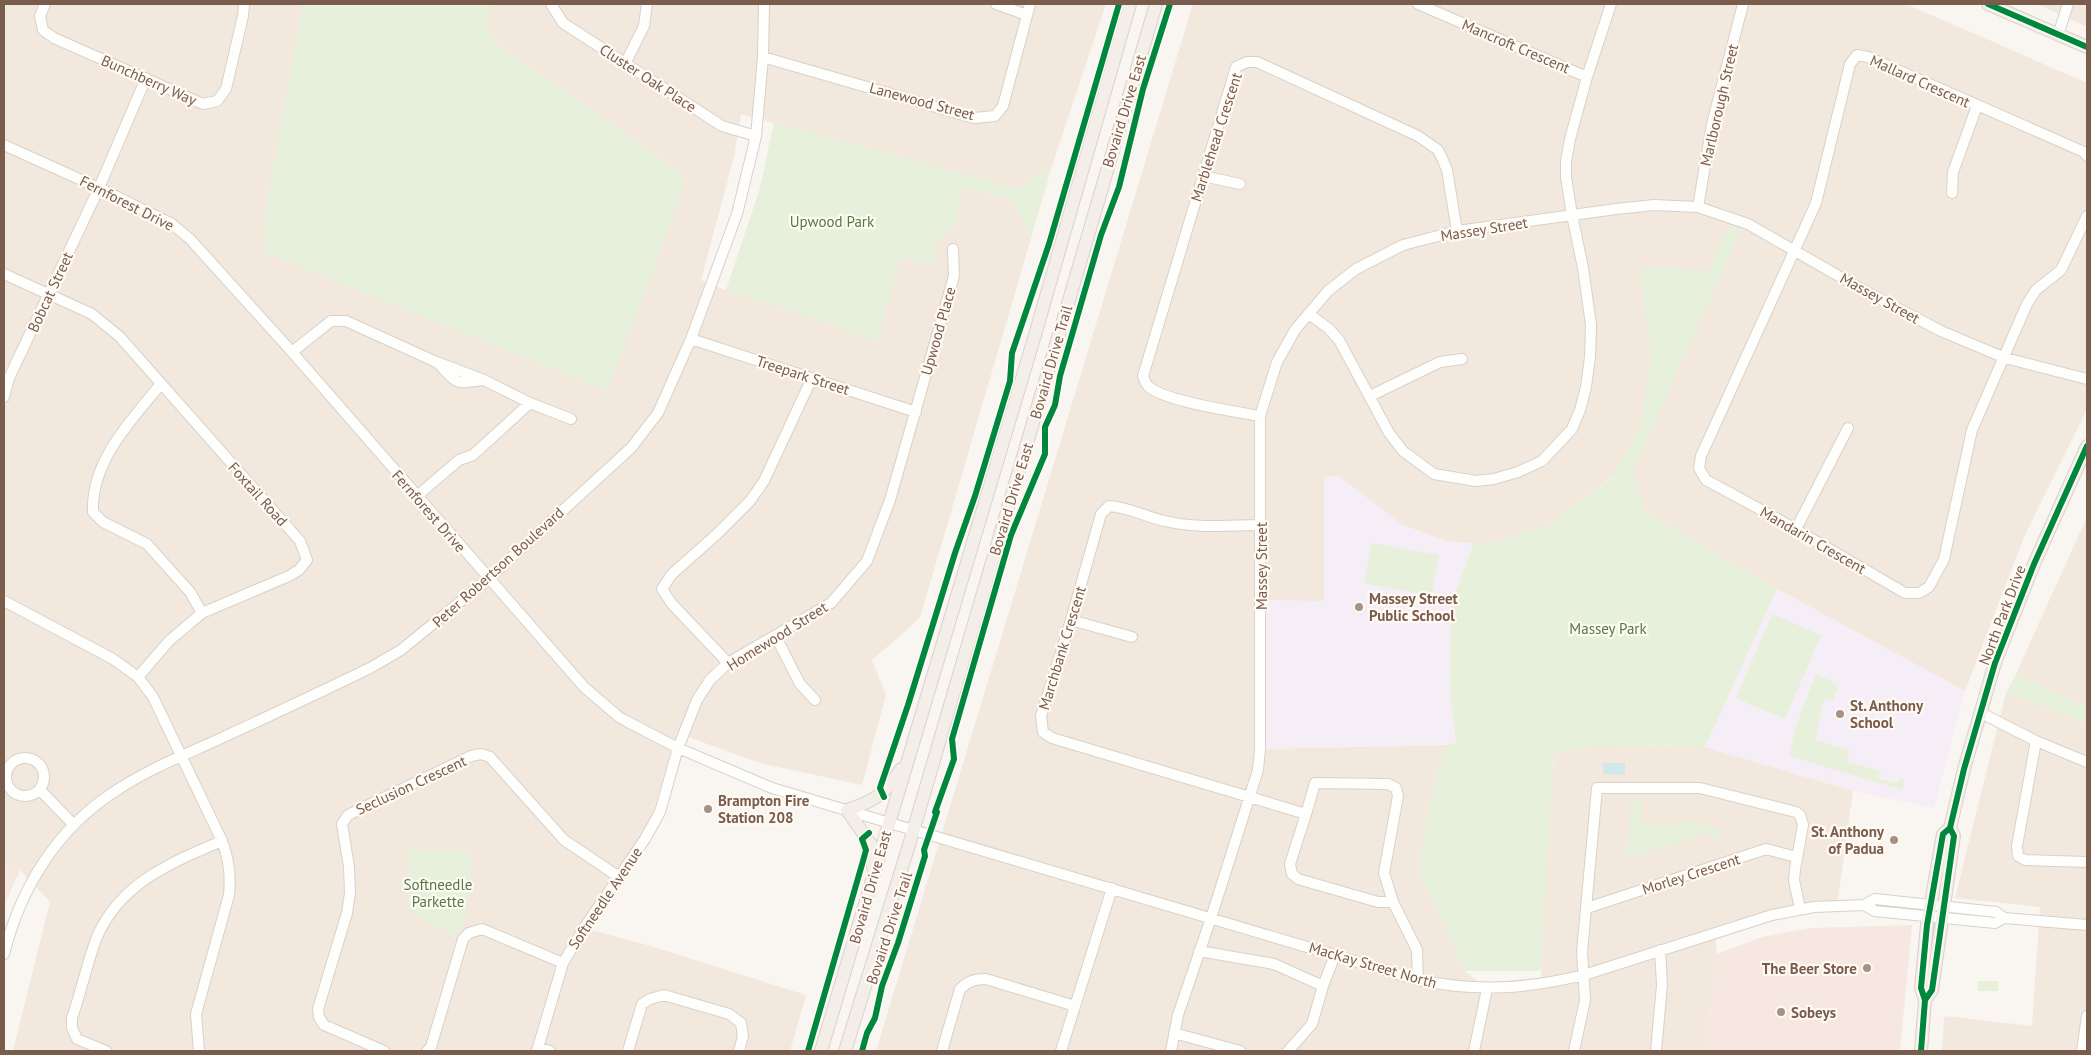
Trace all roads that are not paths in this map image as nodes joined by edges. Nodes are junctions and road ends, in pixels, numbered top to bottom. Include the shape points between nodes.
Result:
1 (45, 4) edge
2 (244, 4) edge
3 (551, 4) edge
4 (646, 4) edge
5 (764, 4) edge
6 (996, 4) edge
7 (1030, 4) edge
8 (1130, 4) edge
9 (1156, 4) edge
10 (1418, 4) edge
11 (1611, 4) edge
12 (1743, 4) edge
13 (1988, 4) edge
14 (2068, 4) edge
15 (1027, 15) junction
16 (2058, 34) junction
17 (2087, 47) edge
18 (763, 57) junction
19 (625, 64) junction
20 (1587, 77) junction
21 (146, 78) junction
22 (1977, 106) junction
23 (756, 136) junction
24 (4, 145) edge
25 (2087, 156) edge
26 (1203, 176) junction
27 (1240, 184) dead end
28 (99, 188) junction
29 (1952, 193) dead end
30 (1698, 207) junction
31 (1572, 215) junction
32 (2087, 216) edge
33 (1457, 231) junction
34 (953, 249) dead end
35 (1795, 250) junction
36 (4, 274) edge
37 (49, 294) junction
38 (1309, 314) junction
39 (691, 338) junction
40 (292, 352) junction
41 (1462, 358) dead end
42 (2005, 358) junction
43 (812, 378) junction
44 (2087, 379) edge
45 (160, 385) junction
46 (1370, 396) junction
47 (4, 397) edge
48 (530, 403) junction
49 (916, 412) junction
50 (1260, 416) junction
51 (571, 419) dead end
52 (1848, 428) dead end
53 (2087, 446) edge
54 (416, 496) junction
55 (1261, 525) junction
56 (1796, 529) junction
57 (488, 579) junction
58 (4, 601) edge
59 (202, 613) junction
60 (1071, 620) junction
61 (776, 637) junction
62 (1132, 637) dead end
63 (728, 664) junction
64 (138, 677) junction
65 (815, 700) dead end
66 (1981, 713) junction
67 (2036, 741) junction
68 (678, 748) junction
69 (181, 756) junction
70 (909, 757) junction
71 (2087, 762) edge
72 (40, 790) dead end
73 (1250, 798) junction
74 (847, 810) junction
75 (1306, 814) junction
76 (73, 824) junction
77 (888, 824) junction
78 (913, 831) junction
79 (222, 841) junction
80 (1796, 857) junction
81 (2087, 862) edge
82 (619, 878) junction
83 (873, 879) junction
84 (1112, 888) junction
85 (1393, 902) junction
86 (1587, 908) junction
87 (1800, 909) junction
88 (1936, 911) junction
89 (1211, 918) junction
90 (2087, 925) edge
91 (1660, 950) junction
92 (1198, 951) junction
93 (4, 954) edge
94 (1336, 955) junction
95 (563, 963) junction
96 (1584, 975) junction
97 (1418, 980) junction
98 (1323, 986) junction
99 (1487, 989) junction
100 (1075, 1006) junction
101 (2087, 1016) edge
102 (1174, 1033) junction
103 (538, 1050) edge
104 (106, 1051) edge
105 (199, 1051) edge
106 (384, 1051) edge
107 (427, 1051) edge
108 (550, 1051) edge
109 (628, 1051) edge
110 (738, 1051) edge
111 (822, 1051) edge
112 (845, 1051) edge
113 (942, 1051) edge
114 (1062, 1051) edge
115 (1171, 1051) edge
116 (1240, 1051) edge
117 (1288, 1051) edge
118 (1474, 1051) edge
119 (1574, 1051) edge
120 (1656, 1051) edge
121 (1921, 1051) edge
122 (2082, 1051) edge

1 - 21 street, Bunchberry Way via 40,16 42,30
2 - 21 street, Bunchberry Way via 226,88 217,101 203,104
3 - 19 street, Cluster Oak Place via 563,24
4 - 19 street via 644,26
5 - 18 street, Peter Robertson Boulevard
6 - 15 street
7 - 15 street, Lanewood Street
8 - 70 main road, Bovaird Drive East
9 - 78 main road, Bovaird Drive East
10 - 20 street, Mancroft Crescent
11 - 20 street, Mancroft Crescent
12 - 30 street, Marlborough Street via 1712,124
13 - 16 main road
14 - 16 street
15 - 18 street, Lanewood Street via 1003,106 995,116 974,118
16 - 17 main road
18 - 23 street, Peter Robertson Boulevard
19 - 23 street, Cluster Oak Place via 722,126
20 - 31 street, Mancroft Crescent via 1566,161
21 - 28 street, Bobcat Street
22 - 25 street, Mallard Crescent
22 - 29 street via 1953,172
22 - 35 street, Mallard Crescent via 1868,56 1857,54 1850,64 1816,203
23 - 39 street, Peter Robertson Boulevard via 737,214
24 - 28 street, Fernforest Drive
26 - 27 street
26 - 33 street, Marblehead Crescent via 1236,67 1257,62 1418,136 1438,150 1446,170
26 - 50 street, Marblehead Crescent via 1143,376 1148,386 1158,393
28 - 37 street, Bobcat Street
28 - 40 street, Fernforest Drive via 172,224 190,239
30 - 31 street, Massey Street via 1654,205
30 - 35 street, Massey Street via 1748,224
31 - 33 street, Massey Street
31 - 46 street, Mancroft Crescent via 1590,325 1590,356 1586,387 1572,429 1542,461 1494,479 1476,481 1434,474 1398,445
32 - 42 street via 2061,270 2036,290
33 - 38 street, Massey Street via 1403,245 1356,269 1328,292
34 - 49 street, Upwood Place via 954,276
35 - 42 street, Massey Street via 1941,331
35 - 56 street, Mandarin Crescent via 1701,456 1699,468 1706,480
36 - 37 street, Foxtail Road
37 - 45 street, Foxtail Road via 92,314 120,337
37 - 47 street, Bobcat Street via 9,378
38 - 46 street, Mancroft Crescent via 1339,340
38 - 50 street, Massey Street via 1295,330 1278,362
39 - 43 street, Treepark Street
39 - 57 street, Peter Robertson Boulevard via 658,413 631,448
40 - 48 street via 331,321 346,320
40 - 54 street, Fernforest Drive
41 - 46 street via 1440,362
42 - 44 street, Massey Street
42 - 56 street, Mandarin Crescent via 1972,430 1944,559 1930,587 1919,593 1905,593
43 - 49 street, Treepark Street
43 - 63 street via 764,481 750,501 671,575 662,589
45 - 59 street via 111,447 93,496 93,512 103,522 147,544 190,592
45 - 59 street, Foxtail Road via 300,541 306,560 289,576
48 - 51 street
48 - 54 street via 472,455 459,460
49 - 61 street, Homewood Street via 890,500 867,561 831,602
50 - 55 street, Massey Street
52 - 56 street
53 - 66 main road, North Park Drive via 2034,564 1995,663
54 - 57 street, Fernforest Drive
55 - 60 street, Marchbank Crescent via 1195,526 1109,506 1102,514
55 - 73 street, Massey Street via 1260,749
57 - 68 street, Fernforest Drive via 584,687 619,717
57 - 69 street, Peter Robertson Boulevard via 418,638 385,660
58 - 64 street via 112,659
59 - 64 street, Foxtail Road via 169,641
60 - 62 street
60 - 73 street, Marchbank Crescent via 1041,716 1043,732 1052,738
61 - 63 street, Homewood Street
61 - 65 street via 800,684
63 - 68 street, Homewood Street via 710,680 697,700
64 - 69 street via 153,697
66 - 67 street
66 - 88 main road, North Park Drive via 1950,828 1943,834
67 - 71 street
67 - 81 street via 2017,846 2018,856 2025,860
68 - 74 street, Fernforest Drive via 772,788
68 - 82 street, Softneedle Avenue via 660,812
69 - 76 street, Peter Robertson Boulevard via 116,790
69 - 79 street
70 - 74 main road via 881,795
70 - 77 main road, Bovaird Drive East
72 - 76 street
73 - 75 street
73 - 89 street, Massey Street
74 - 77 street, Fernforest Drive
74 - 83 main road via 872,846
75 - 85 street via 1290,864 1292,874 1298,879 1378,902
75 - 85 street via 1315,783 1388,784 1396,788 1398,796 1384,873
76 - 93 street, Peter Robertson Boulevard via 44,860 25,892 12,922
77 - 78 street, MacKay Street North
77 - 83 main road, Bovaird Drive East
78 - 84 street, MacKay Street North
78 - 112 main road, Bovaird Drive East
79 - 104 street via 173,861 149,876 128,892 111,913 98,937 72,1018 76,1039
79 - 105 street via 228,856 229,896 196,1014
80 - 86 street, Morley Crescent via 1766,849
80 - 86 street via 1803,825 1796,812 1700,788 1597,788
80 - 87 street via 1794,880
82 - 95 street, Softneedle Avenue
82 - 106 street, Seclusion Crescent via 564,840 490,757 481,754 348,815 342,824 350,893 318,1010 319,1017 324,1025
83 - 111 main road, Bovaird Drive East
84 - 89 street, MacKay Street North
84 - 100 street
85 - 97 street via 1417,950
86 - 96 street via 1582,952
87 - 88 street, MacKay Street North via 1864,905 1875,899
87 - 91 street, MacKay Street North via 1750,921
88 - 90 street, MacKay Street North via 1995,923 2004,918
88 - 121 main road, North Park Drive via 1921,988 1925,1000
89 - 92 street, Massey Street
89 - 94 street, MacKay Street North
91 - 96 street, MacKay Street North
91 - 120 street via 1662,985
92 - 98 street via 1274,964
92 - 102 street, Massey Street
94 - 97 street, MacKay Street North
94 - 98 street
95 - 103 street, Softneedle Avenue
95 - 107 street via 482,929 469,932 463,939 431,1047
96 - 99 street, MacKay Street North via 1531,986
96 - 119 street via 1585,1000
97 - 99 street, MacKay Street North
98 - 117 street via 1312,1024
99 - 118 street
100 - 113 street via 986,979 976,979 960,989
100 - 114 street
101 - 122 street
102 - 115 street, Massey Street
102 - 116 street
103 - 108 street
109 - 110 street via 642,1004 664,995 728,1014 741,1023 743,1036

